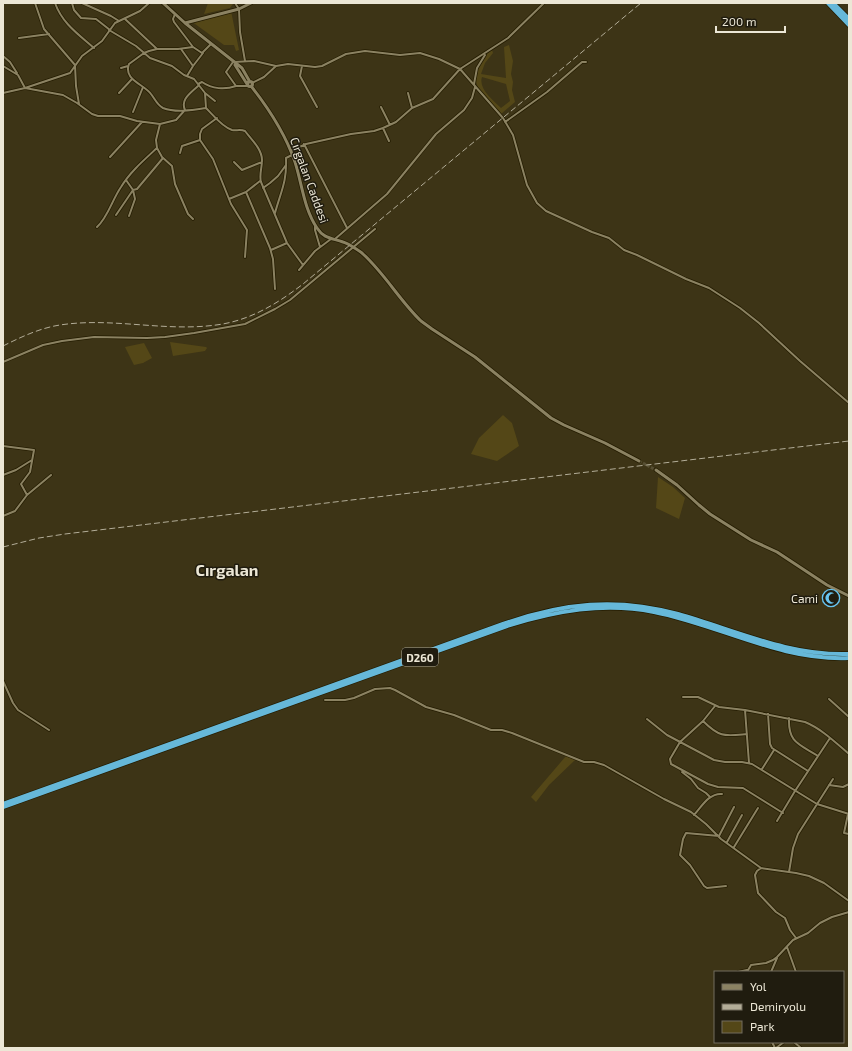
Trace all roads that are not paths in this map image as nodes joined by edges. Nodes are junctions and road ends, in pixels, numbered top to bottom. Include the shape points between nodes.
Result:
1 (35, 3) edge
2 (55, 3) edge
3 (72, 3) edge
4 (82, 3) edge
5 (149, 3) edge
6 (163, 3) edge
7 (234, 3) edge
8 (251, 3) edge
9 (544, 3) edge
10 (828, 3) edge
11 (833, 3) edge
12 (239, 9) junction
13 (175, 14) junction
14 (125, 18) junction
15 (849, 19) edge
16 (119, 20) junction
17 (185, 23) junction
18 (849, 25) edge
19 (110, 30) junction
20 (49, 34) junction
21 (19, 38) dead end
22 (212, 44) junction
23 (193, 47) junction
24 (94, 48) junction
25 (157, 49) junction
26 (181, 49) junction
27 (204, 52) junction
28 (488, 52) junction
29 (144, 53) junction
30 (3, 56) edge
31 (245, 61) junction
32 (233, 62) junction
33 (586, 62) dead end
34 (76, 65) junction
35 (3, 66) edge
36 (128, 66) junction
37 (193, 66) junction
38 (276, 66) junction
39 (302, 66) junction
40 (121, 68) dead end
41 (460, 69) junction
42 (18, 75) junction
43 (187, 76) junction
44 (132, 79) junction
45 (198, 84) junction
46 (250, 84) junction
47 (236, 86) junction
48 (475, 86) junction
49 (143, 87) junction
50 (25, 88) junction
51 (3, 93) edge
52 (118, 93) dead end
53 (205, 93) junction
54 (408, 93) dead end
55 (215, 101) dead end
56 (79, 104) junction
57 (318, 107) dead end
58 (381, 107) dead end
59 (206, 108) junction
60 (412, 108) junction
61 (185, 110) junction
62 (133, 112) dead end
63 (217, 118) junction
64 (142, 122) junction
65 (505, 122) junction
66 (160, 124) junction
67 (390, 125) junction
68 (383, 128) junction
69 (200, 140) junction
70 (389, 141) dead end
71 (304, 144) junction
72 (157, 148) junction
73 (180, 153) dead end
74 (292, 153) junction
75 (110, 157) dead end
76 (163, 158) junction
77 (234, 162) dead end
78 (262, 162) junction
79 (286, 164) junction
80 (126, 180) junction
81 (260, 182) junction
82 (263, 188) junction
83 (133, 190) junction
84 (246, 192) junction
85 (229, 199) junction
86 (116, 215) dead end
87 (275, 215) junction
88 (129, 216) dead end
89 (193, 220) dead end
90 (315, 224) junction
91 (97, 227) dead end
92 (347, 228) junction
93 (375, 229) dead end
94 (333, 240) junction
95 (287, 243) junction
96 (320, 247) junction
97 (351, 247) junction
98 (271, 250) junction
99 (245, 257) dead end
100 (303, 264) junction
101 (299, 270) dead end
102 (274, 289) dead end
103 (3, 362) edge
104 (849, 403) edge
105 (3, 446) edge
106 (32, 460) junction
107 (639, 461) tunnel mouth
108 (656, 470) tunnel mouth
109 (3, 475) edge
110 (51, 475) dead end
111 (27, 495) junction
112 (3, 516) edge
113 (849, 596) edge
114 (849, 654) edge
115 (849, 658) edge
116 (3, 681) edge
117 (683, 697) dead end
118 (325, 700) dead end
119 (829, 700) dead end
120 (716, 706) junction
121 (745, 710) junction
122 (768, 714) junction
123 (849, 717) edge
124 (789, 718) junction
125 (648, 719) dead end
126 (703, 721) junction
127 (49, 730) dead end
128 (747, 734) junction
129 (830, 738) junction
130 (680, 742) junction
131 (774, 750) junction
132 (849, 754) edge
133 (818, 756) junction
134 (748, 763) junction
135 (762, 770) junction
136 (682, 771) junction
137 (808, 771) junction
138 (834, 779) dead end
139 (849, 784) edge
140 (829, 785) junction
141 (795, 791) junction
142 (722, 794) dead end
143 (710, 797) junction
144 (3, 804) edge
145 (818, 804) junction
146 (734, 807) dead end
147 (3, 808) edge
148 (758, 808) dead end
149 (783, 813) junction
150 (849, 814) edge
151 (694, 815) junction
152 (742, 816) dead end
153 (777, 821) dead end
154 (849, 834) edge
155 (719, 836) junction
156 (727, 843) junction
157 (734, 847) junction
158 (761, 868) junction
159 (789, 872) junction
160 (726, 886) dead end
161 (849, 901) edge
162 (849, 912) edge
163 (796, 938) junction
164 (787, 947) junction
165 (777, 957) junction
166 (747, 971) edge
167 (771, 971) edge
168 (796, 971) edge

1 - 20 street via 42,25
2 - 24 street via 65,23
3 - 19 street via 81,18 96,19
4 - 16 street
5 - 14 street via 140,11
6 - 13 street, Cırgalan Caddesi
7 - 12 street
8 - 12 street
9 - 28 street via 513,34
10 - 18 highway
11 - 15 highway
12 - 17 street
12 - 31 street
13 - 17 street, Cırgalan Caddesi
13 - 23 street via 174,22
14 - 16 street
14 - 25 street
16 - 19 street
17 - 22 street, Cırgalan Caddesi
19 - 24 street
19 - 29 street
20 - 21 street
20 - 34 street
22 - 27 street
22 - 32 street, Cırgalan Caddesi
23 - 26 street
23 - 27 street
24 - 34 street via 82,56
25 - 26 street
25 - 29 street
26 - 37 street
27 - 37 street
28 - 41 street
28 - 48 street via 477,68
29 - 36 street
29 - 43 street
30 - 42 street
31 - 32 street
31 - 38 street
32 - 46 street, Cırgalan Caddesi
32 - 47 street via 226,72
33 - 65 street via 582,62
34 - 50 street via 70,73
34 - 56 street
35 - 42 street
36 - 40 street
36 - 44 street
37 - 43 street
38 - 39 street
38 - 46 street via 264,77
39 - 41 street via 318,67 346,54 365,51 396,55 423,53
39 - 57 street via 300,76
41 - 48 street
41 - 60 street via 433,99
42 - 50 street
43 - 45 street
44 - 49 street
44 - 52 street
45 - 47 street via 202,82 208,86 228,89
45 - 53 street
45 - 61 street via 184,100
46 - 47 street
46 - 74 street, Cırgalan Caddesi via 274,116
48 - 65 street
48 - 92 street via 472,98 464,110 436,134 387,194
49 - 61 street via 161,107
49 - 62 street
50 - 51 street
50 - 56 street via 63,95
53 - 55 street
53 - 59 street
54 - 60 street
56 - 64 street via 96,116 120,116
58 - 67 street
59 - 61 street
59 - 63 street
60 - 67 street
61 - 66 street via 176,120
63 - 69 street via 202,129
63 - 78 street via 231,130 245,131 260,150
64 - 66 street
64 - 75 street
65 - 104 street via 513,135 527,185 535,201 544,210 609,238 627,251 709,288 756,320
66 - 72 street
67 - 68 street
68 - 70 street
68 - 71 street
69 - 73 street via 182,146
69 - 85 street via 213,160
71 - 74 street
71 - 92 street
72 - 76 street
72 - 80 street
74 - 79 street via 286,158
74 - 90 street, Cırgalan Caddesi via 307,206
76 - 83 street via 137,189
76 - 89 street via 172,166 175,184
77 - 78 street via 242,170
78 - 81 street
79 - 82 street via 278,176
79 - 87 street via 284,185
80 - 83 street
80 - 91 street
81 - 82 street
81 - 84 street
82 - 87 street
83 - 86 street
83 - 88 street via 135,202
84 - 85 street
84 - 98 street
85 - 99 street via 247,230
87 - 95 street
90 - 94 street, Cırgalan Caddesi via 323,235
90 - 96 street
92 - 94 street
93 - 97 street
94 - 96 street
94 - 97 street, Cırgalan Caddesi
95 - 98 street
95 - 100 street
96 - 100 street
97 - 103 street via 290,300 245,324 165,337 62,341 43,345
97 - 107 street, Cırgalan Caddesi via 362,253 413,313 432,329 475,357 555,420
98 - 102 street
100 - 101 street
105 - 106 street via 34,450
106 - 109 street
106 - 111 street via 30,472 21,484
108 - 113 street via 710,514
110 - 111 street
111 - 112 street via 15,511
114 - 144 highway, D260 via 817,653 783,647 686,616 648,607 608,603 563,607 503,624
115 - 147 highway, D260 via 784,651 676,617 641,610 597,607 560,612 507,626
116 - 127 street via 18,710
117 - 120 street via 700,697
118 - 151 street via 354,698 378,688 396,690 426,707 491,730 512,733 584,762 604,765
119 - 123 street
120 - 121 street
120 - 126 street
121 - 122 street
121 - 128 street
122 - 124 street
122 - 131 street via 770,744
124 - 129 street via 809,723
124 - 133 street via 792,738
125 - 130 street via 663,733
126 - 128 street via 723,736
126 - 130 street
128 - 134 street
129 - 132 street
129 - 133 street
130 - 134 street via 714,760
130 - 136 street via 670,761
131 - 135 street
131 - 137 street
133 - 137 street
134 - 135 street
135 - 141 street
136 - 143 street
136 - 149 street via 711,785 743,788
137 - 141 street
138 - 140 street
139 - 140 street via 843,787
140 - 145 street
141 - 145 street
141 - 149 street
142 - 143 street
143 - 151 street
145 - 150 street
145 - 159 street via 798,834
146 - 155 street
148 - 157 street
149 - 153 street
150 - 154 street via 844,833
151 - 155 street
152 - 156 street
155 - 156 street
155 - 160 street via 686,833 680,854 705,887
156 - 157 street
157 - 158 street
158 - 159 street
158 - 163 street via 755,875 758,893 785,918
159 - 161 street via 819,880
162 - 163 street via 826,920
163 - 164 street
164 - 165 street
164 - 168 street
165 - 166 street via 768,962 751,965
165 - 167 street

